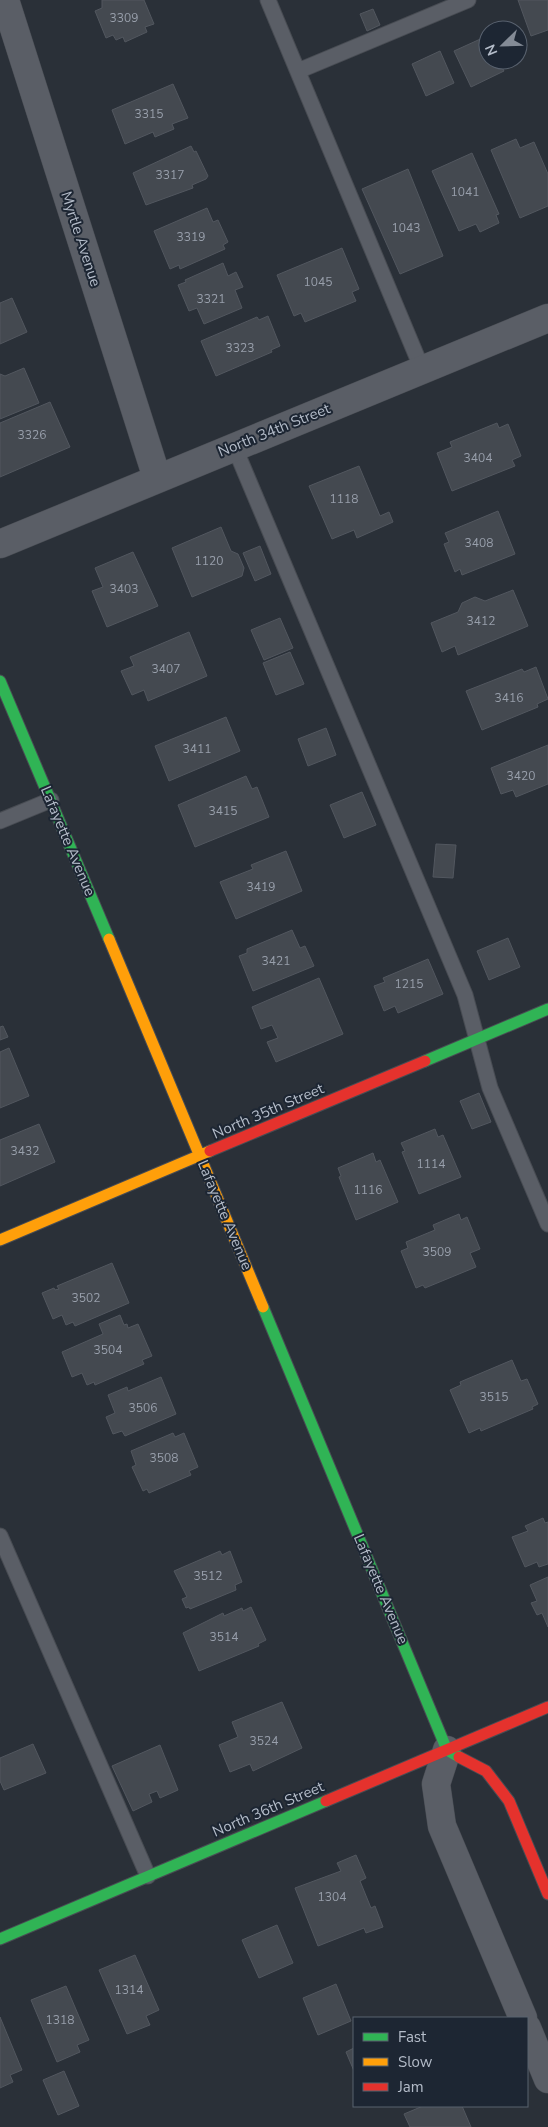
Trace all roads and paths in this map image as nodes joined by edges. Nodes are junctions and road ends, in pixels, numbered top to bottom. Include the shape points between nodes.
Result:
1 (5, 0) edge
2 (268, 0) edge
3 (468, 0) edge
4 (298, 71) junction
5 (548, 318) edge
6 (422, 369) junction
7 (234, 446) junction
8 (157, 478) junction
9 (0, 544) edge
10 (0, 680) edge
11 (51, 800) junction
12 (0, 821) edge
13 (548, 1009) edge
14 (478, 1039) junction
15 (201, 1156) junction
16 (548, 1224) edge
17 (0, 1240) edge
18 (0, 1536) edge
19 (548, 1707) edge
20 (447, 1750) junction
21 (148, 1876) junction
22 (548, 1894) edge
23 (0, 1939) edge
24 (523, 2017) edge
25 (528, 2030) edge
26 (548, 2079) edge

1 - 8 street, Myrtle Avenue
2 - 4 lane
3 - 4 lane
4 - 6 lane
5 - 6 street, North 34th Street
6 - 7 street, North 34th Street
7 - 8 street, North 34th Street
7 - 14 lane via 465,995
8 - 9 street, North 34th Street
10 - 11 street, Lafayette Avenue
11 - 12 lane
11 - 15 street, Lafayette Avenue
13 - 14 street, North 35th Street
14 - 15 street, North 35th Street
14 - 16 lane via 490,1088
15 - 17 street, North 35th Street
15 - 20 street, Lafayette Avenue
18 - 21 lane
19 - 20 street, North 36th Street
20 - 21 street, North 36th Street
20 - 22 street via 486,1771 509,1801
20 - 24 street via 436,1784 442,1826
21 - 23 street, North 36th Street
25 - 26 street

